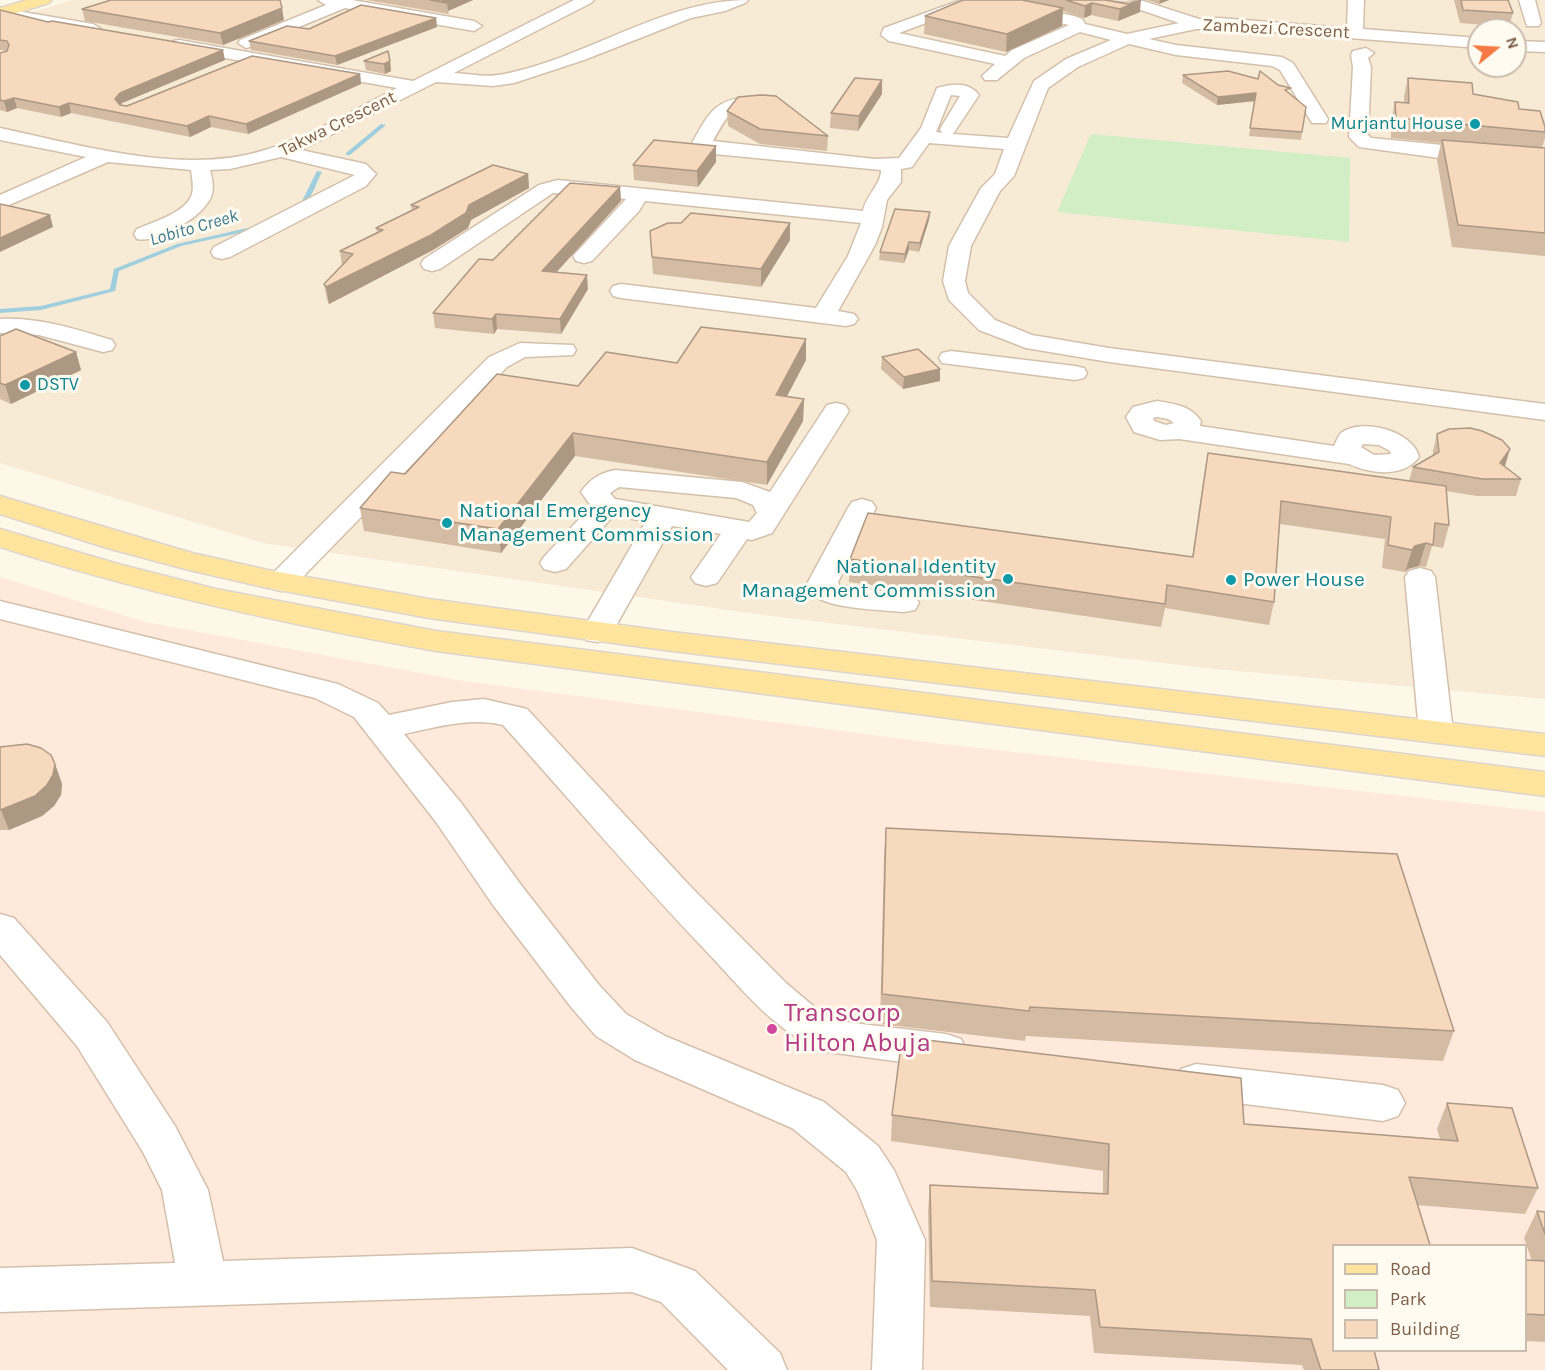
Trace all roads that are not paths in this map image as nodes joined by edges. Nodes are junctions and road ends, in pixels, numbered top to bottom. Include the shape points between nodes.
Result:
1 (17, 0) edge
2 (44, 0) edge
3 (326, 0) edge
4 (586, 0) edge
5 (740, 0) edge
6 (1356, 0) edge
7 (1086, 2) edge
8 (344, 3) junction
9 (980, 3) edge
10 (1534, 4) edge
11 (1002, 6) edge
12 (0, 11) edge
13 (1533, 23) dead end
14 (1196, 24) junction
15 (474, 26) dead end
16 (1078, 27) junction
17 (106, 32) edge
18 (1355, 33) junction
19 (1129, 38) junction
20 (1434, 40) junction
21 (164, 42) edge
22 (879, 42) junction
23 (1467, 43) edge
24 (1527, 46) edge
25 (1545, 47) edge
26 (223, 52) junction
27 (1366, 53) dead end
28 (251, 58) junction
29 (1437, 58) dead end
30 (365, 62) edge
31 (1008, 62) junction
32 (956, 69) dead end
33 (221, 71) edge
34 (338, 73) junction
35 (432, 77) junction
36 (1040, 85) junction
37 (414, 86) junction
38 (767, 101) edge
39 (1319, 119) dead end
40 (0, 134) edge
41 (1017, 140) junction
42 (936, 143) junction
43 (86, 151) junction
44 (284, 152) junction
45 (107, 154) junction
46 (1545, 161) edge
47 (898, 164) junction
48 (200, 166) junction
49 (1004, 176) junction
50 (0, 189) edge
51 (635, 201) junction
52 (0, 204) edge
53 (871, 227) junction
54 (145, 234) dead end
55 (222, 252) dead end
56 (585, 256) dead end
57 (432, 264) dead end
58 (621, 291) dead end
59 (0, 326) edge
60 (38, 326) junction
61 (0, 340) edge
62 (1037, 343) junction
63 (103, 345) dead end
64 (564, 350) dead end
65 (951, 358) dead end
66 (1075, 373) dead end
67 (1005, 376) junction
68 (963, 383) dead end
69 (1153, 386) junction
70 (1054, 392) dead end
71 (1186, 402) junction
72 (836, 411) dead end
73 (1545, 412) edge
74 (1357, 446) dead end
75 (0, 505) edge
76 (606, 506) junction
77 (862, 508) dead end
78 (771, 513) junction
79 (663, 516) junction
80 (739, 529) junction
81 (0, 538) edge
82 (555, 563) dead end
83 (706, 577) dead end
84 (1420, 577) dead end
85 (281, 582) junction
86 (904, 603) dead end
87 (0, 610) edge
88 (0, 627) edge
89 (74, 629) junction
90 (597, 633) junction
91 (381, 728) junction
92 (1436, 732) junction
93 (1545, 745) edge
94 (1545, 784) edge
95 (7, 950) edge
96 (985, 1055) edge
97 (1160, 1076) edge
98 (1383, 1103) dead end
99 (204, 1283) junction
100 (0, 1290) edge
101 (762, 1370) edge
102 (897, 1370) edge

1 - 12 main road
2 - 12 main road
3 - 8 street
4 - 35 street, Takwa Crescent
5 - 35 street via 687,14 578,57 508,79
6 - 18 street
7 - 14 street via 1127,8 1137,4
8 - 15 street
8 - 26 street
9 - 22 street via 960,4 890,31
10 - 13 street
11 - 16 street via 1068,19
12 - 17 street
14 - 18 street, Zambezi Crescent via 1220,15
14 - 19 street, Zambezi Crescent
16 - 19 street
16 - 31 street via 1037,44
18 - 20 street, Zambezi Crescent
19 - 36 street, Zambezi Crescent via 1071,63
19 - 39 street via 1176,50 1276,61 1287,67
20 - 23 street, Zambezi Crescent
20 - 29 street
21 - 26 street
22 - 31 street via 895,38
22 - 32 street
24 - 25 street
26 - 28 street
27 - 46 street via 1359,55 1362,67 1358,137 1366,143
28 - 33 street
28 - 34 street
30 - 34 street
31 - 36 street via 984,75
34 - 37 street
35 - 37 street, Takwa Crescent
36 - 41 street
37 - 44 street, Takwa Crescent
38 - 47 street via 723,108 702,143 714,148
40 - 43 street, Takwa Crescent
41 - 42 street
41 - 49 street
42 - 47 street
42 - 47 street
43 - 45 street, Takwa Crescent
43 - 50 street
44 - 48 street, Takwa Crescent via 228,165
44 - 55 street via 359,168 366,174 359,182
45 - 48 street, Takwa Crescent
45 - 52 street
47 - 53 street via 891,182 874,200
48 - 54 street via 203,192 199,202
49 - 62 street via 1008,190 981,252 973,285 979,299 996,317
49 - 62 street via 991,188 960,246 954,281 957,295 987,325
51 - 53 street
51 - 56 street
51 - 57 street via 569,186 546,189
53 - 58 street via 834,318
59 - 60 street
60 - 61 street
60 - 63 street
62 - 67 street via 1012,353
62 - 69 street
64 - 85 street via 519,350 498,362
65 - 67 street
66 - 67 street
67 - 68 street
67 - 70 street
69 - 71 street
69 - 71 street via 1139,417 1143,426 1159,432
71 - 73 street
71 - 74 street
72 - 78 street
75 - 85 main road via 78,531
76 - 78 street via 596,492 615,478 630,478 742,490 764,500
76 - 79 street
76 - 82 street
77 - 86 street via 823,582 826,590 836,595
78 - 80 street via 762,527 752,531
79 - 80 street
79 - 90 street
80 - 83 street
81 - 94 main road via 237,604 436,640
84 - 92 street
85 - 90 main road
87 - 89 street
88 - 89 street
89 - 91 street via 326,691 366,710
90 - 92 main road
91 - 96 street via 484,710 515,717 675,895 803,1021 828,1036
91 - 102 street via 585,996 612,1025 650,1048 808,1115 862,1159 878,1184 901,1240
92 - 93 main road
95 - 99 street via 92,1034 159,1139 185,1190
97 - 98 street
99 - 100 street
99 - 101 street via 632,1270 678,1286

